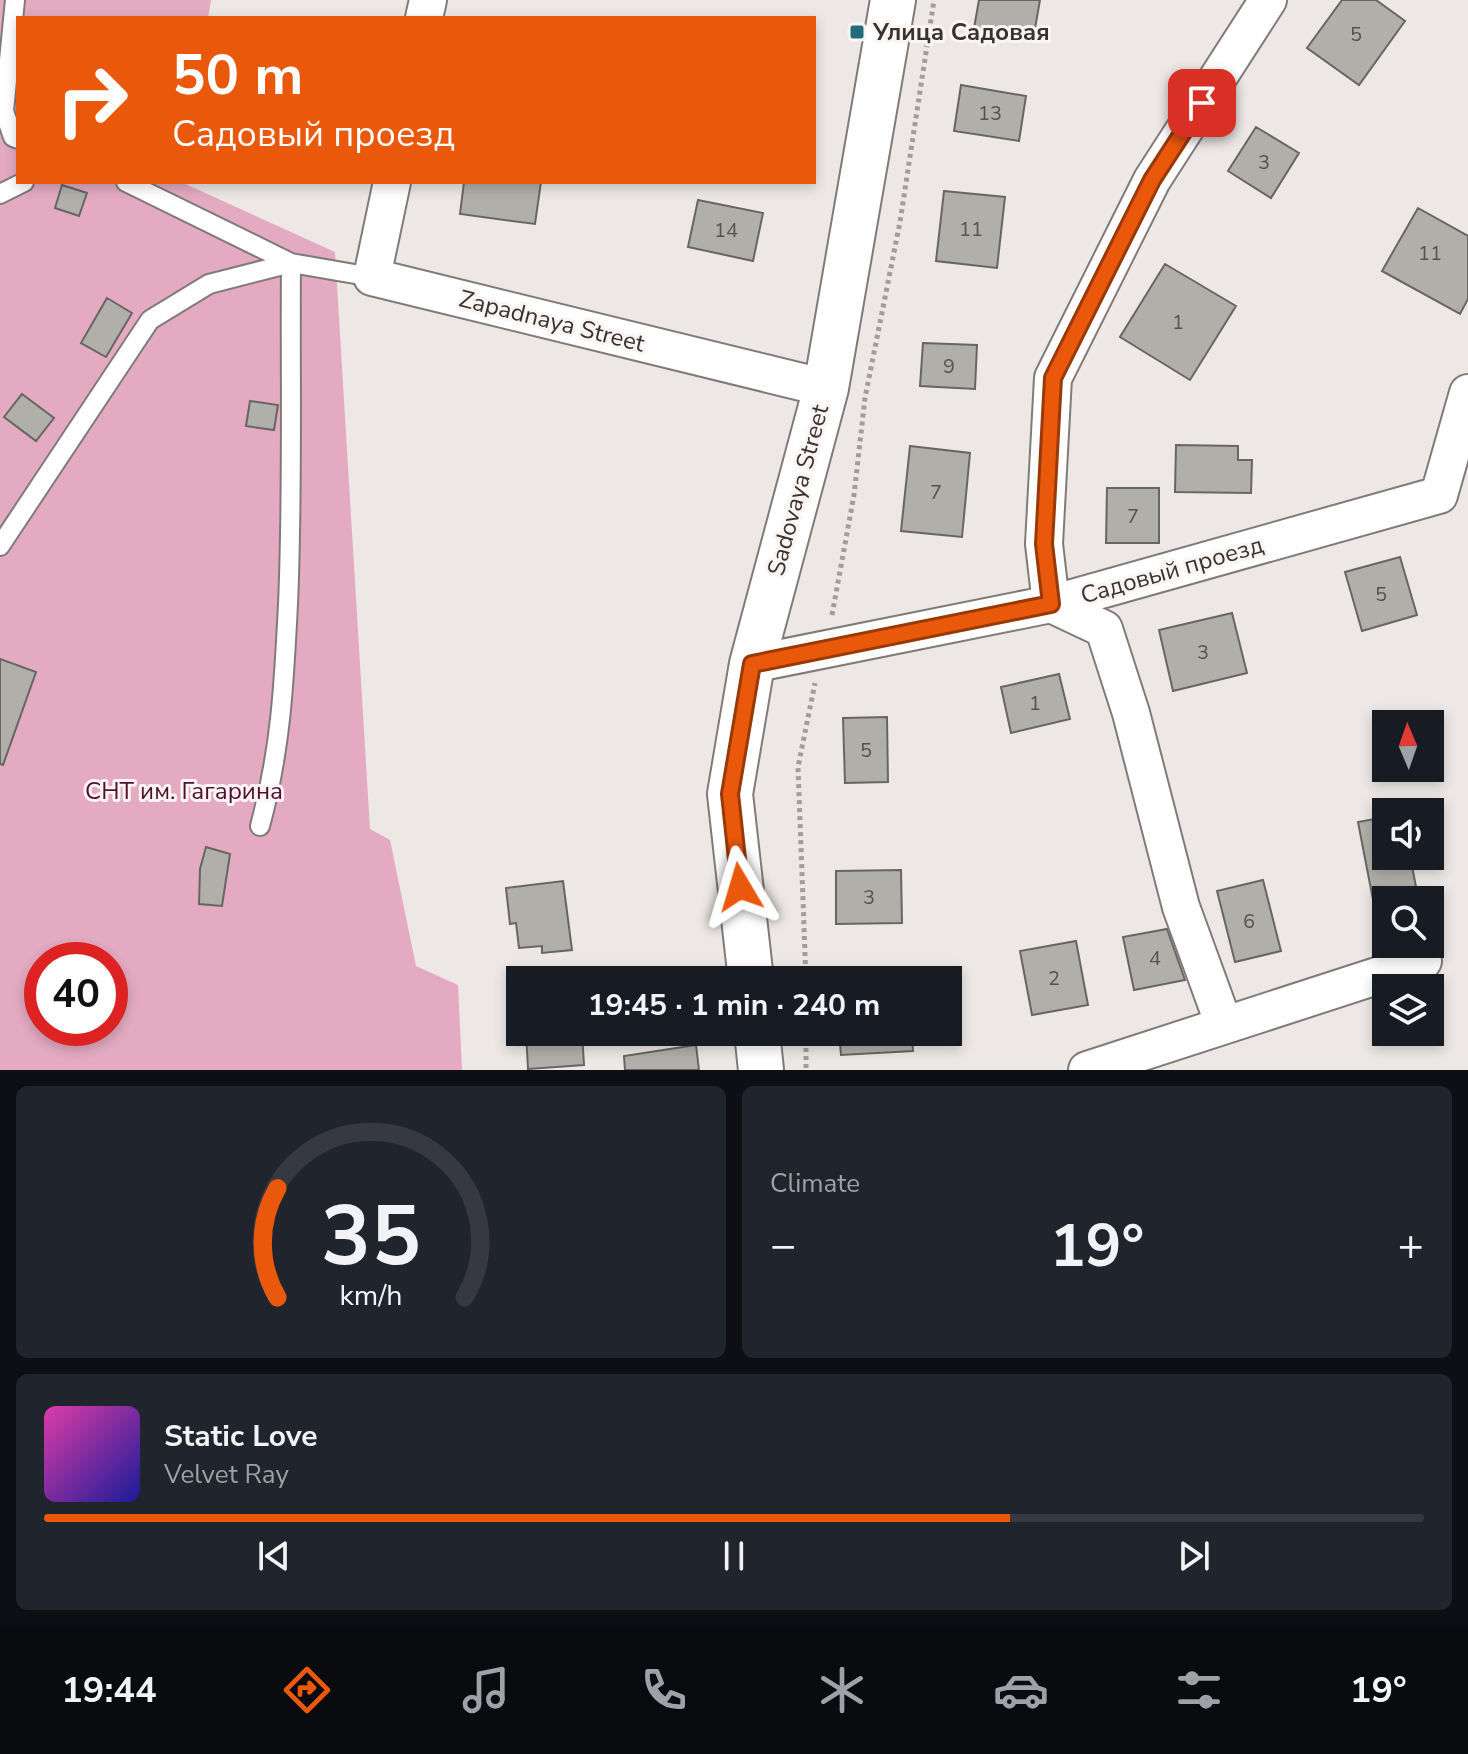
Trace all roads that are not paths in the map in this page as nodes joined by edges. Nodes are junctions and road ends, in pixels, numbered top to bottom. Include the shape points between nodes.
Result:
1 (15, 0) edge
2 (893, 0) edge
3 (1268, 0) edge
4 (4, 82) edge
5 (16, 138) edge
6 (20, 184) edge
7 (130, 184) edge
8 (392, 184) edge
9 (0, 194) edge
10 (291, 263) junction
11 (372, 277) junction
12 (826, 388) junction
13 (1468, 393) edge
14 (0, 546) edge
15 (1051, 604) junction
16 (752, 664) junction
17 (260, 826) dead end
18 (1423, 961) dead end
19 (749, 966) edge
20 (1224, 1025) junction
21 (758, 1046) edge
22 (761, 1070) edge
23 (1087, 1070) edge

1 - 4 lane
2 - 12 street, Sadovaya Street
3 - 15 street via 1152,180 1053,378 1044,544
4 - 5 lane via 4,111
6 - 9 lane
7 - 10 lane
8 - 11 street
10 - 11 lane
10 - 14 lane via 209,284 150,320
10 - 17 lane via 285,665 280,739
11 - 12 street, Zapadnaya Street
12 - 16 street, Sadovaya Street
13 - 15 street, Садовый проезд via 1439,495
15 - 16 street, Садовый проезд
15 - 20 street via 1104,629 1181,907
16 - 19 street, Sadovaya Street via 730,794
18 - 20 street
20 - 23 street
21 - 22 street

